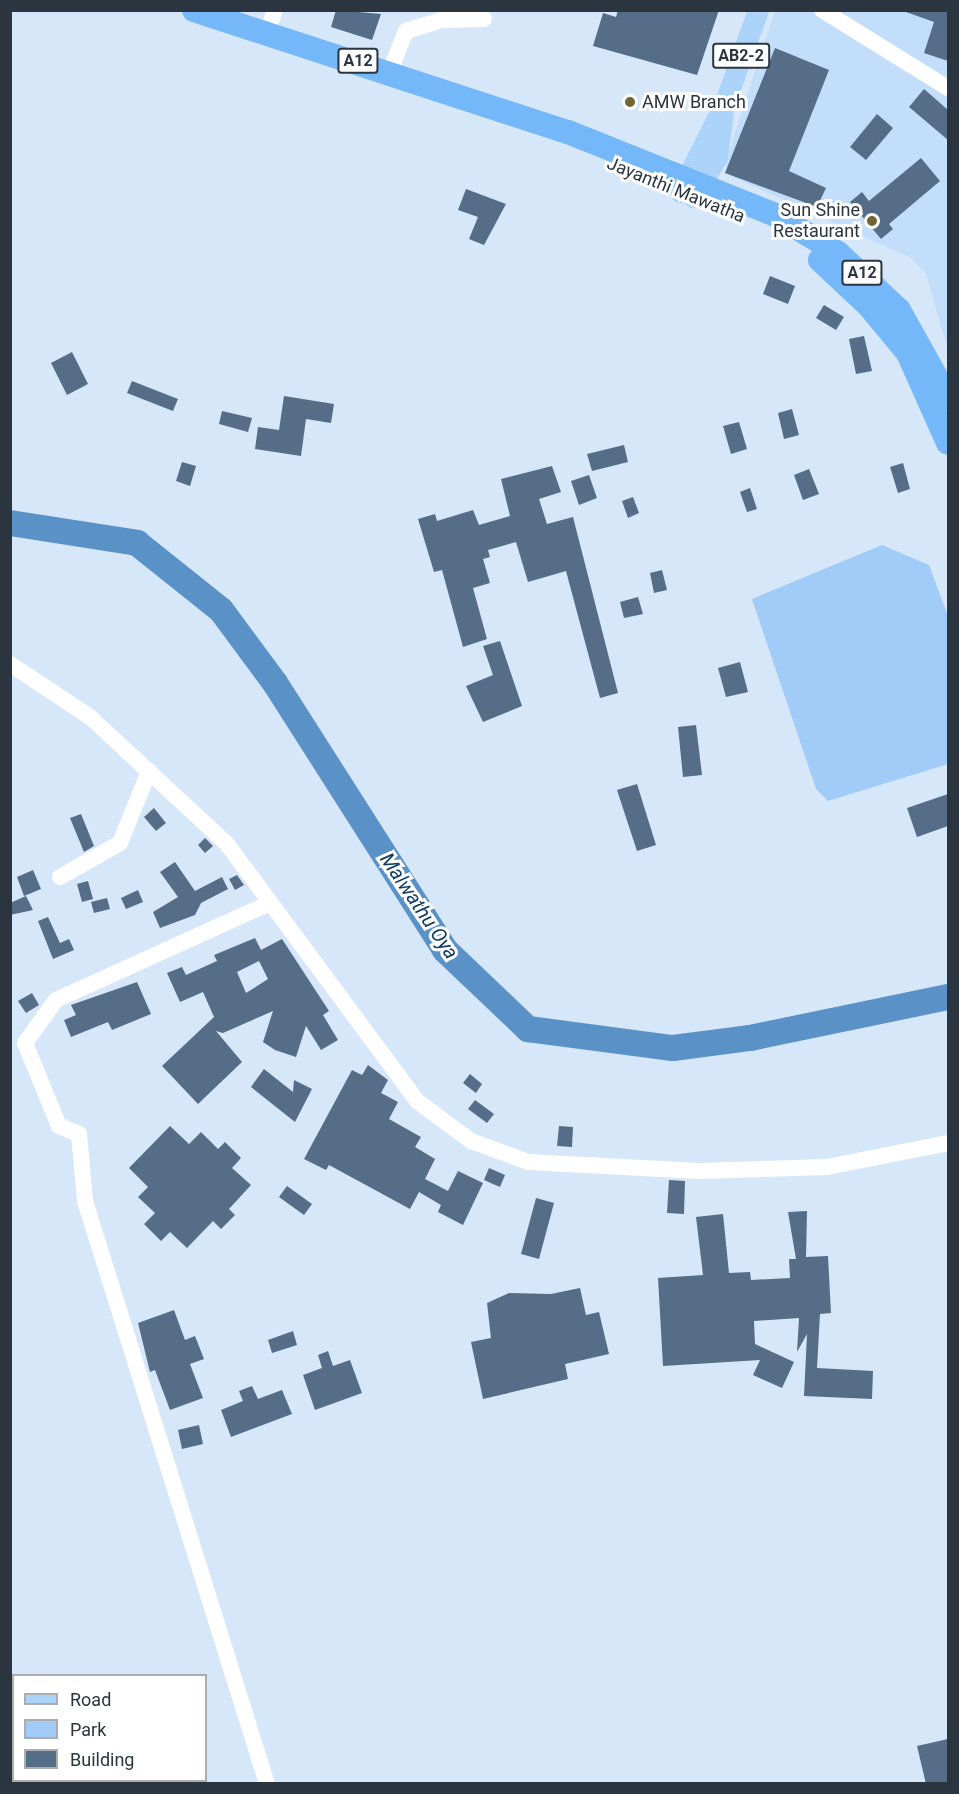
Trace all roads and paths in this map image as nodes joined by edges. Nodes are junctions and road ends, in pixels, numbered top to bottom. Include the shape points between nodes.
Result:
1 (194, 10) edge
2 (758, 10) edge
3 (822, 10) edge
4 (484, 19) dead end
5 (271, 22) edge
6 (390, 71) junction
7 (948, 88) edge
8 (724, 102) junction
9 (519, 119) junction
10 (698, 148) junction
11 (717, 158) junction
12 (652, 163) junction
13 (689, 187) junction
14 (731, 196) junction
15 (948, 398) edge
16 (948, 443) edge
17 (10, 664) edge
18 (149, 771) junction
19 (60, 877) dead end
20 (270, 903) junction
21 (948, 1143) edge
22 (267, 1784) edge

1 - 5 highway, Jayanthi Mawatha / A12
2 - 8 main road, AB2-2
3 - 7 street
4 - 6 street via 441,20 406,31
5 - 6 highway, Jayanthi Mawatha / A12
6 - 9 highway, Jayanthi Mawatha / A12
8 - 10 main road, AB2-2
8 - 11 main road, AB2-2
9 - 12 highway, Jayanthi Mawatha / A12
9 - 13 highway, Jayanthi Mawatha / A12
10 - 12 main road via 678,160
10 - 13 main road, AB2-2
11 - 13 main road
11 - 14 main road
12 - 13 highway, Jayanthi Mawatha / A12
13 - 14 highway, Jayanthi Mawatha / A12
13 - 16 highway, Jayanthi Mawatha / A12 via 797,244 845,281 908,353
14 - 15 highway, Jayanthi Mawatha / A12 via 809,232 871,282 910,324
17 - 18 street via 90,717
18 - 19 street via 120,843
18 - 20 street via 227,844
20 - 21 street via 417,1101 471,1141 528,1162 699,1171 826,1167
20 - 22 street via 56,1000 25,1043 59,1126 78,1134 85,1201

